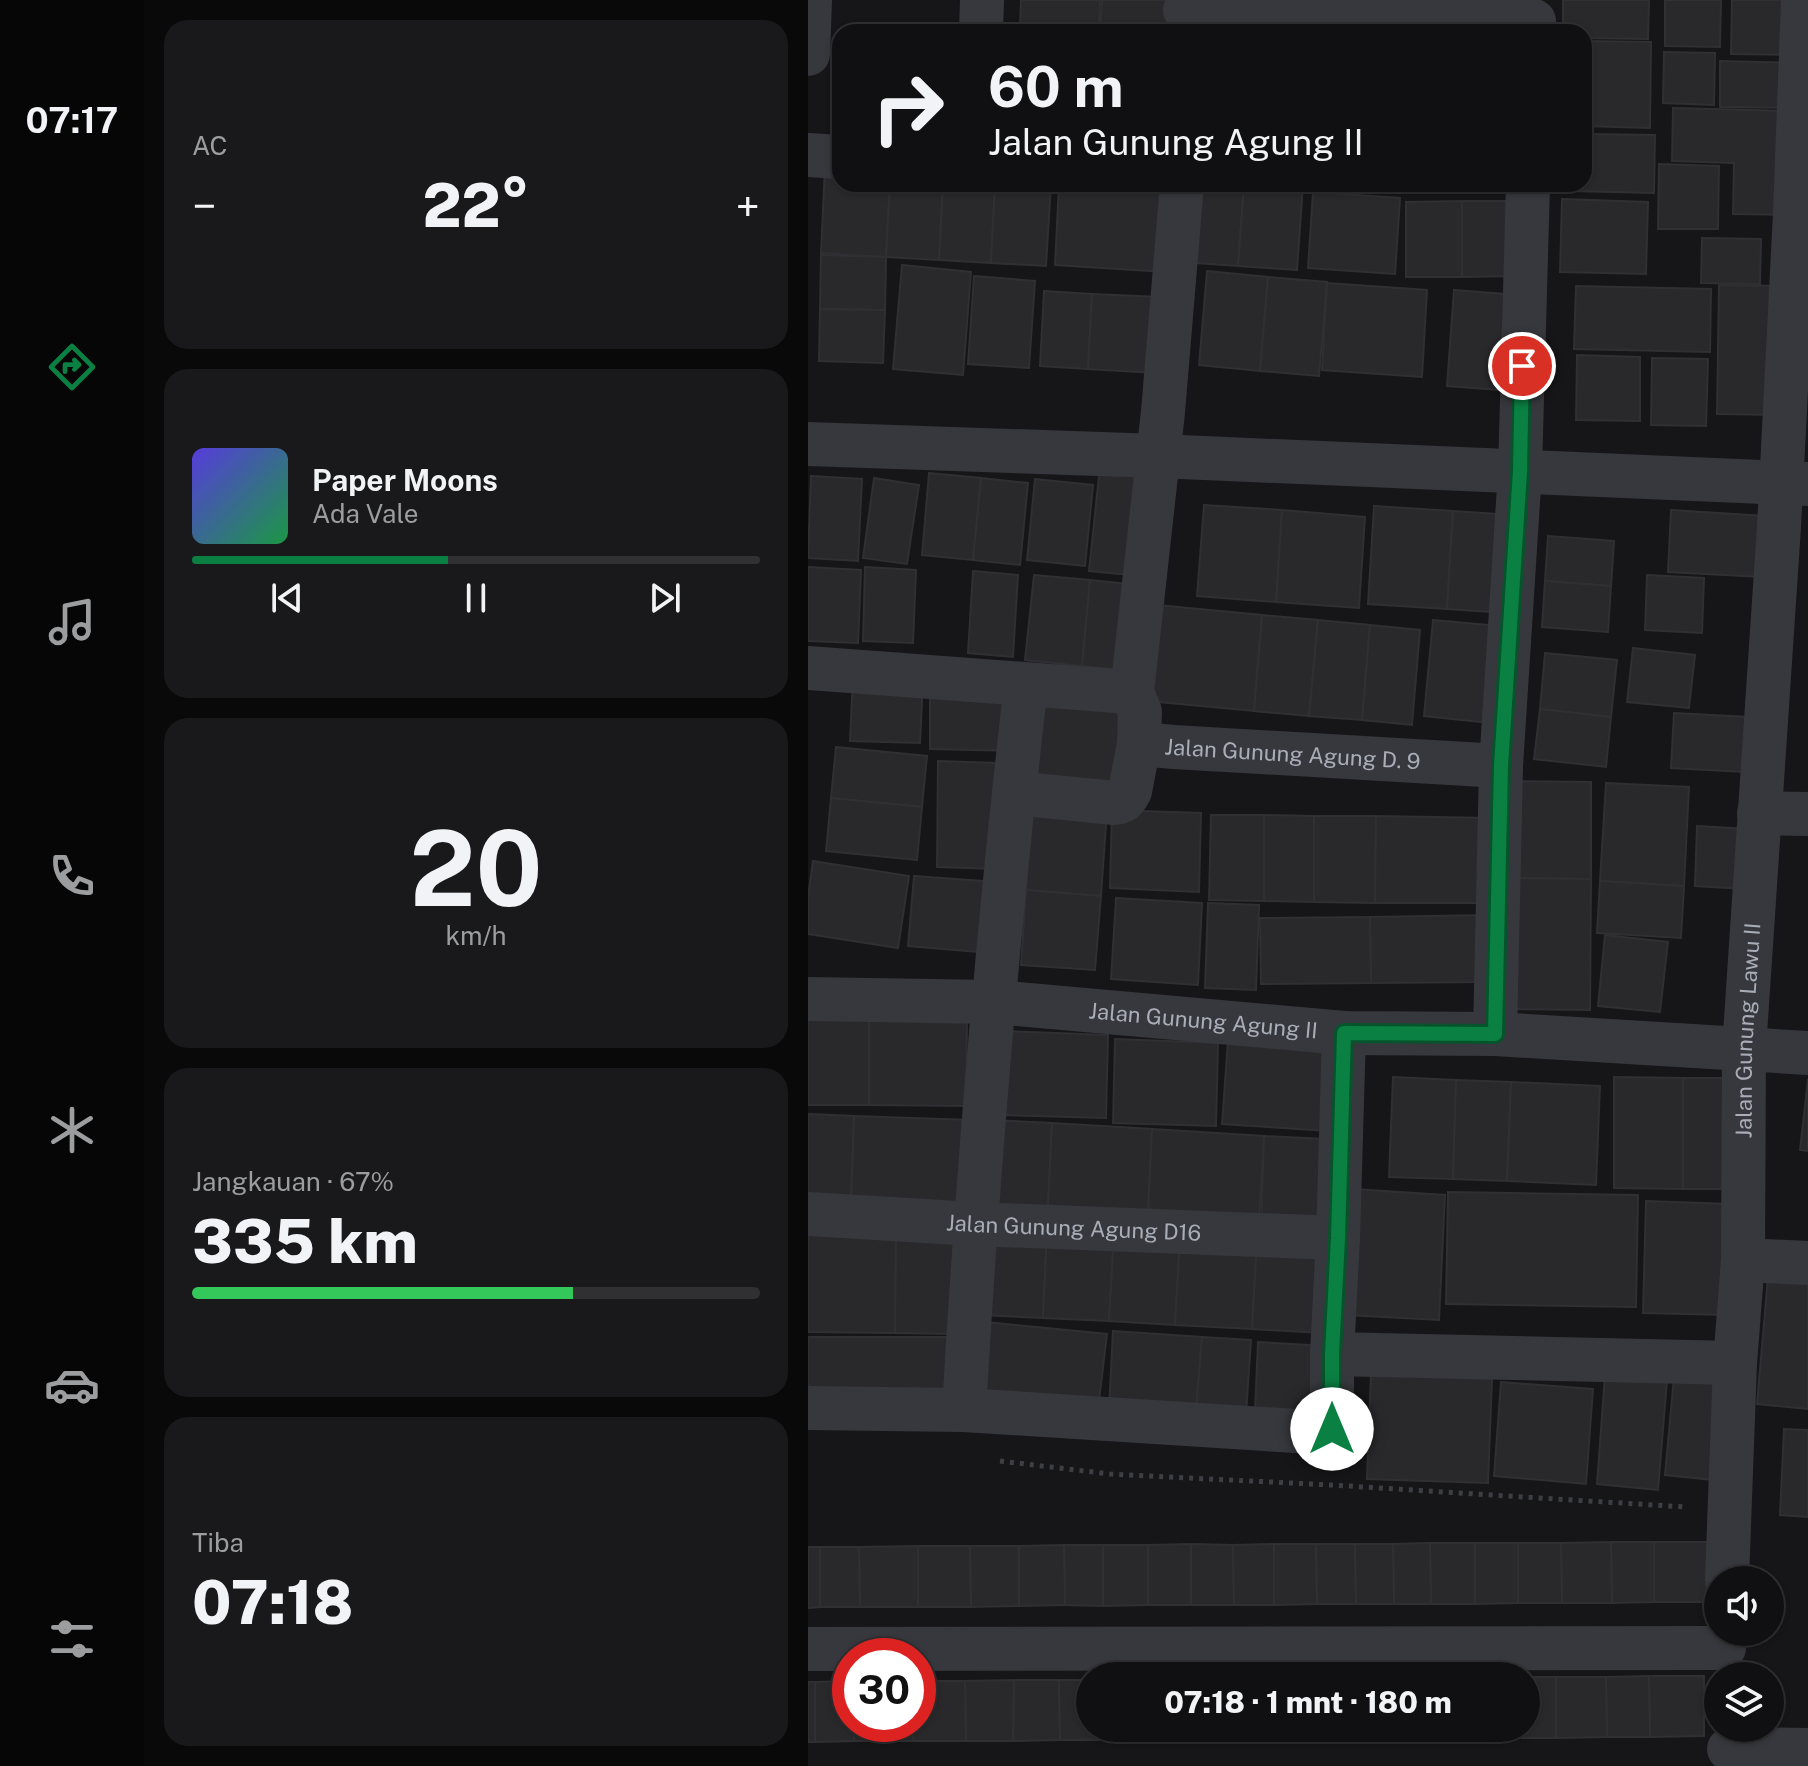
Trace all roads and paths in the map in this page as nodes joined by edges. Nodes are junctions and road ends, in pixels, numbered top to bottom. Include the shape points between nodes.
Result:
1 (810, 0) edge
2 (982, 0) edge
3 (1803, 0) edge
4 (1185, 14) edge
5 (1534, 18) edge
6 (981, 24) edge
7 (808, 54) edge
8 (808, 155) edge
9 (832, 156) edge
10 (1181, 192) edge
11 (1528, 192) edge
12 (1802, 213) edge
13 (808, 444) edge
14 (1158, 456) junction
15 (1520, 471) junction
16 (1794, 484) edge
17 (808, 668) edge
18 (1026, 685) junction
19 (1132, 692) junction
20 (1139, 744) junction
21 (1501, 766) junction
22 (1014, 793) junction
23 (1759, 813) junction
24 (1808, 814) edge
25 (808, 999) edge
26 (994, 1002) junction
27 (1344, 1033) junction
28 (1495, 1034) junction
29 (1744, 1049) junction
30 (1808, 1053) edge
31 (808, 1214) edge
32 (975, 1224) junction
33 (1338, 1238) junction
34 (1743, 1260) junction
35 (1808, 1263) edge
36 (1332, 1354) junction
37 (1735, 1363) junction
38 (808, 1408) edge
39 (964, 1410) junction
40 (987, 1460) dead end
41 (1730, 1510) junction
42 (1728, 1566) edge
43 (808, 1649) edge
44 (1725, 1652) edge
45 (1729, 1748) edge
46 (1808, 1750) edge

1 - 7 street
2 - 6 street
3 - 12 street, Jalan Gunung Lawu II
4 - 5 street
8 - 9 street
10 - 14 street, Jalan Gunung Agung D. 9
11 - 15 street
12 - 16 street, Jalan Gunung Lawu II
13 - 14 street
14 - 15 street
14 - 19 street, Jalan Gunung Agung D. 9
15 - 16 street
15 - 21 street
16 - 23 street, Jalan Gunung Lawu II
17 - 18 street
18 - 19 street
18 - 22 street
19 - 20 street, Jalan Gunung Agung D. 9 via 1140,712
20 - 21 street, Jalan Gunung Agung D. 9
20 - 22 street via 1130,791 1121,802
21 - 28 street
22 - 26 street
23 - 24 street
23 - 29 street, Jalan Gunung Lawu II
25 - 26 street, Jalan Gunung Agung II
26 - 27 street, Jalan Gunung Agung II
26 - 32 street
27 - 28 street, Jalan Gunung Agung II
27 - 33 street
28 - 29 street, Jalan Gunung Agung II
29 - 30 street, Jalan Gunung Agung II
29 - 34 street, Jalan Gunung Lawu II
31 - 32 street, Jalan Gunung Agung D16
32 - 33 street, Jalan Gunung Agung D16
32 - 39 street
33 - 36 street
34 - 35 street
34 - 37 street, Jalan Gunung Lawu II
36 - 37 street
36 - 39 street via 1328,1433
37 - 41 street, Jalan Gunung Lawu II
38 - 39 street
40 - 41 path via 1110,1474
41 - 42 street, Jalan Gunung Lawu II
43 - 44 street
45 - 46 street

